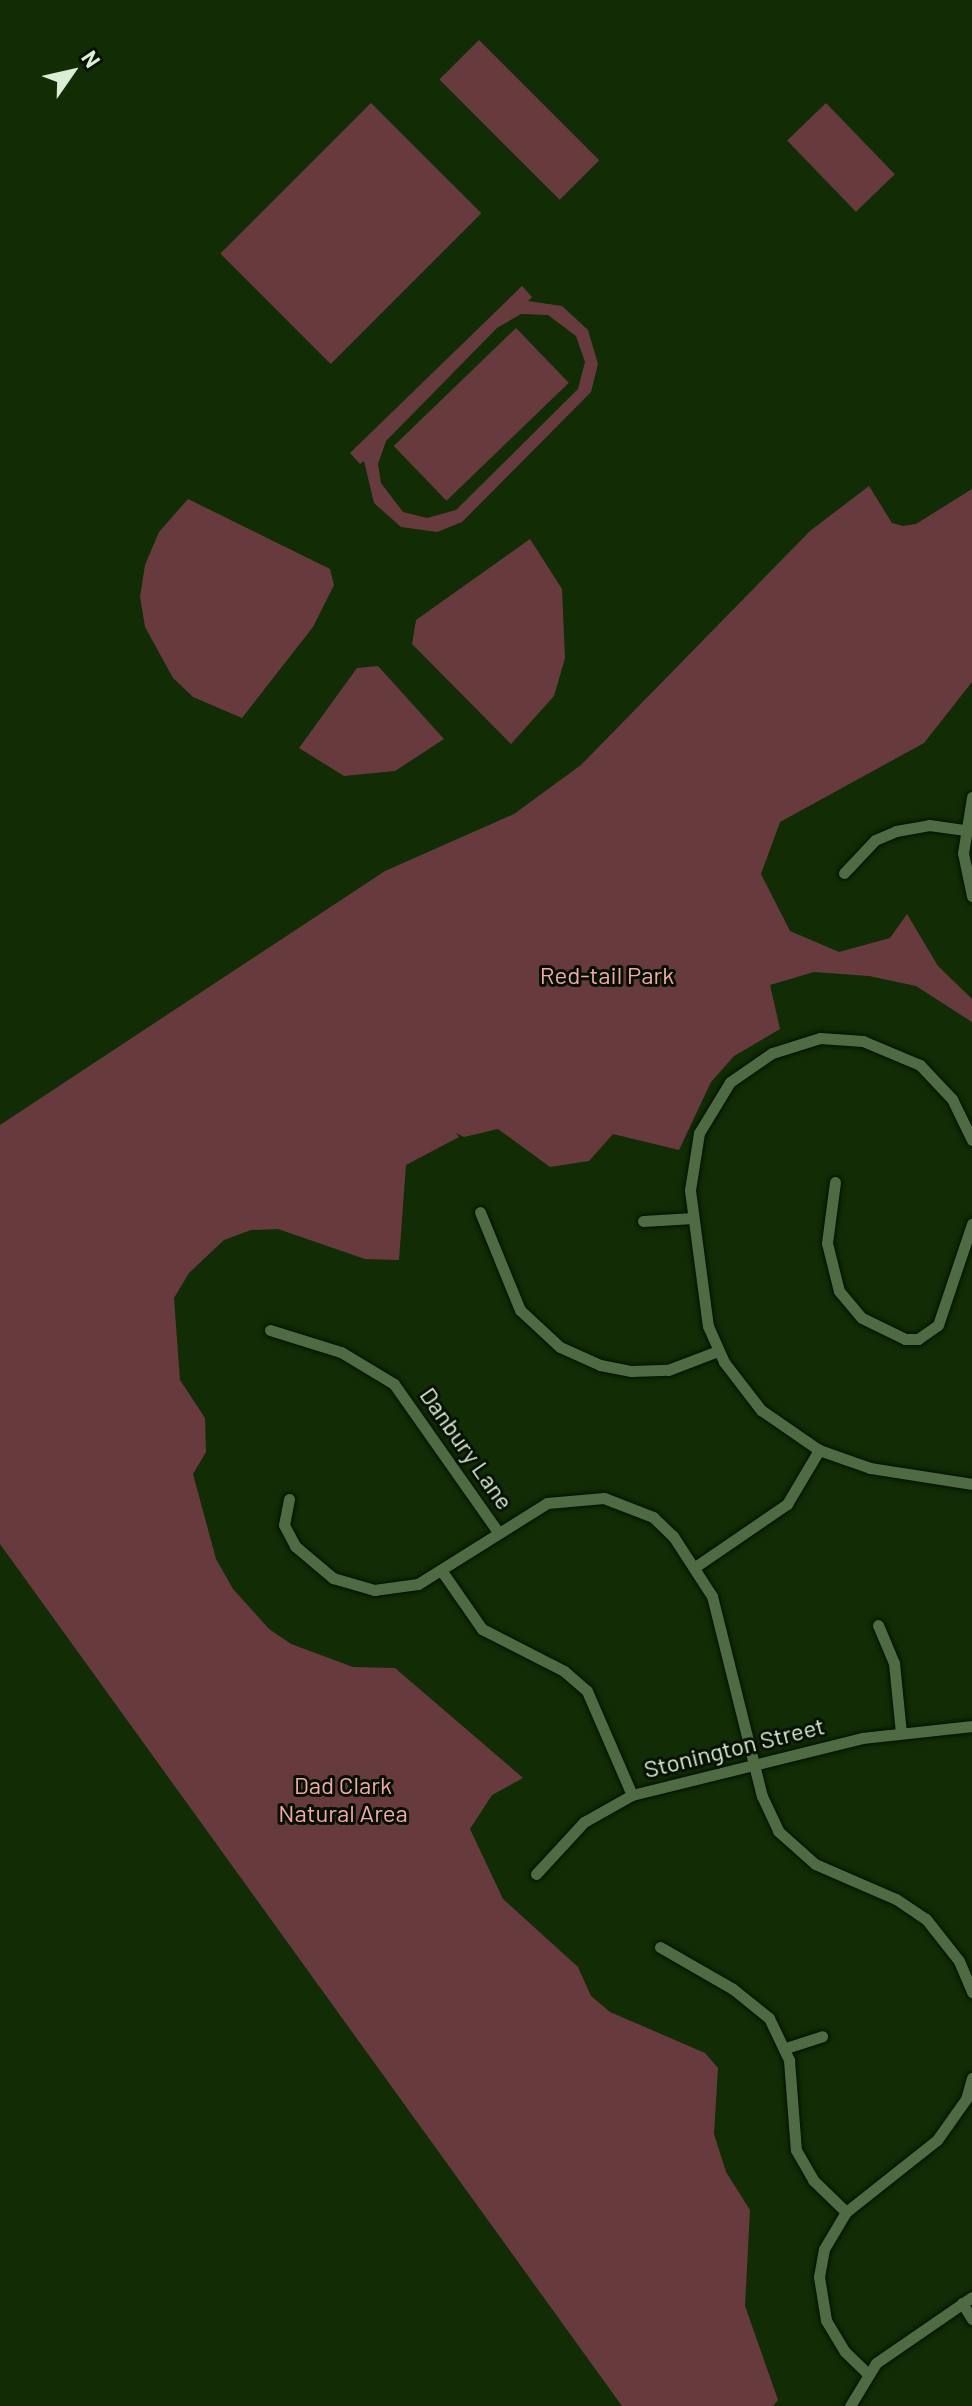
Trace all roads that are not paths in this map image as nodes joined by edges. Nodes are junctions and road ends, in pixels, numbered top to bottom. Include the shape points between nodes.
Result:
1 (972, 797) edge
2 (964, 830) junction
3 (844, 873) dead end
4 (972, 896) edge
5 (972, 1140) edge
6 (835, 1182) dead end
7 (480, 1212) dead end
8 (693, 1218) junction
9 (643, 1221) dead end
10 (972, 1224) edge
11 (270, 1330) dead end
12 (718, 1351) junction
13 (819, 1450) junction
14 (972, 1484) edge
15 (289, 1499) dead end
16 (498, 1532) junction
17 (695, 1567) junction
18 (441, 1570) junction
19 (878, 1625) dead end
20 (972, 1726) edge
21 (901, 1733) junction
22 (755, 1763) junction
23 (632, 1795) junction
24 (536, 1874) dead end
25 (660, 1947) dead end
26 (972, 1992) edge
27 (822, 2036) dead end
28 (786, 2048) junction
29 (972, 2078) edge
30 (846, 2212) junction
31 (967, 2300) edge
32 (972, 2319) edge
33 (867, 2373) junction
34 (850, 2406) edge

1 - 2 street
2 - 3 street via 929,825 896,831 875,840
2 - 4 street
5 - 8 street via 942,1087 907,1057 863,1041 803,1041 748,1066 712,1107 690,1168
6 - 10 street via 827,1243 839,1291 862,1318 905,1339 930,1334 938,1325
7 - 12 street via 520,1310 560,1347 600,1365 631,1371 668,1370
8 - 9 street
8 - 12 street via 701,1298
11 - 16 street, Danbury Lane via 352,1357 394,1384
12 - 13 street via 761,1410
13 - 14 street via 894,1475
13 - 17 street via 787,1504
15 - 18 street via 283,1518 287,1533 333,1578 394,1590
16 - 17 street via 547,1503 604,1498 653,1517
16 - 18 street
17 - 22 street via 722,1622
18 - 23 street via 482,1629 564,1671 587,1691
19 - 21 street via 894,1663
20 - 21 street, Stonington Street
21 - 22 street, Stonington Street
22 - 23 street, Stonington Street
22 - 26 street via 769,1816 789,1845 815,1864 916,1911 959,1961
23 - 24 street, Stonington Street via 584,1822
25 - 28 street via 753,2002
27 - 28 street
28 - 30 street via 796,2150 813,2180
29 - 30 street via 966,2099 937,2140
30 - 33 street via 824,2249 821,2298 834,2337
31 - 32 street
31 - 33 street via 892,2349
33 - 34 street

